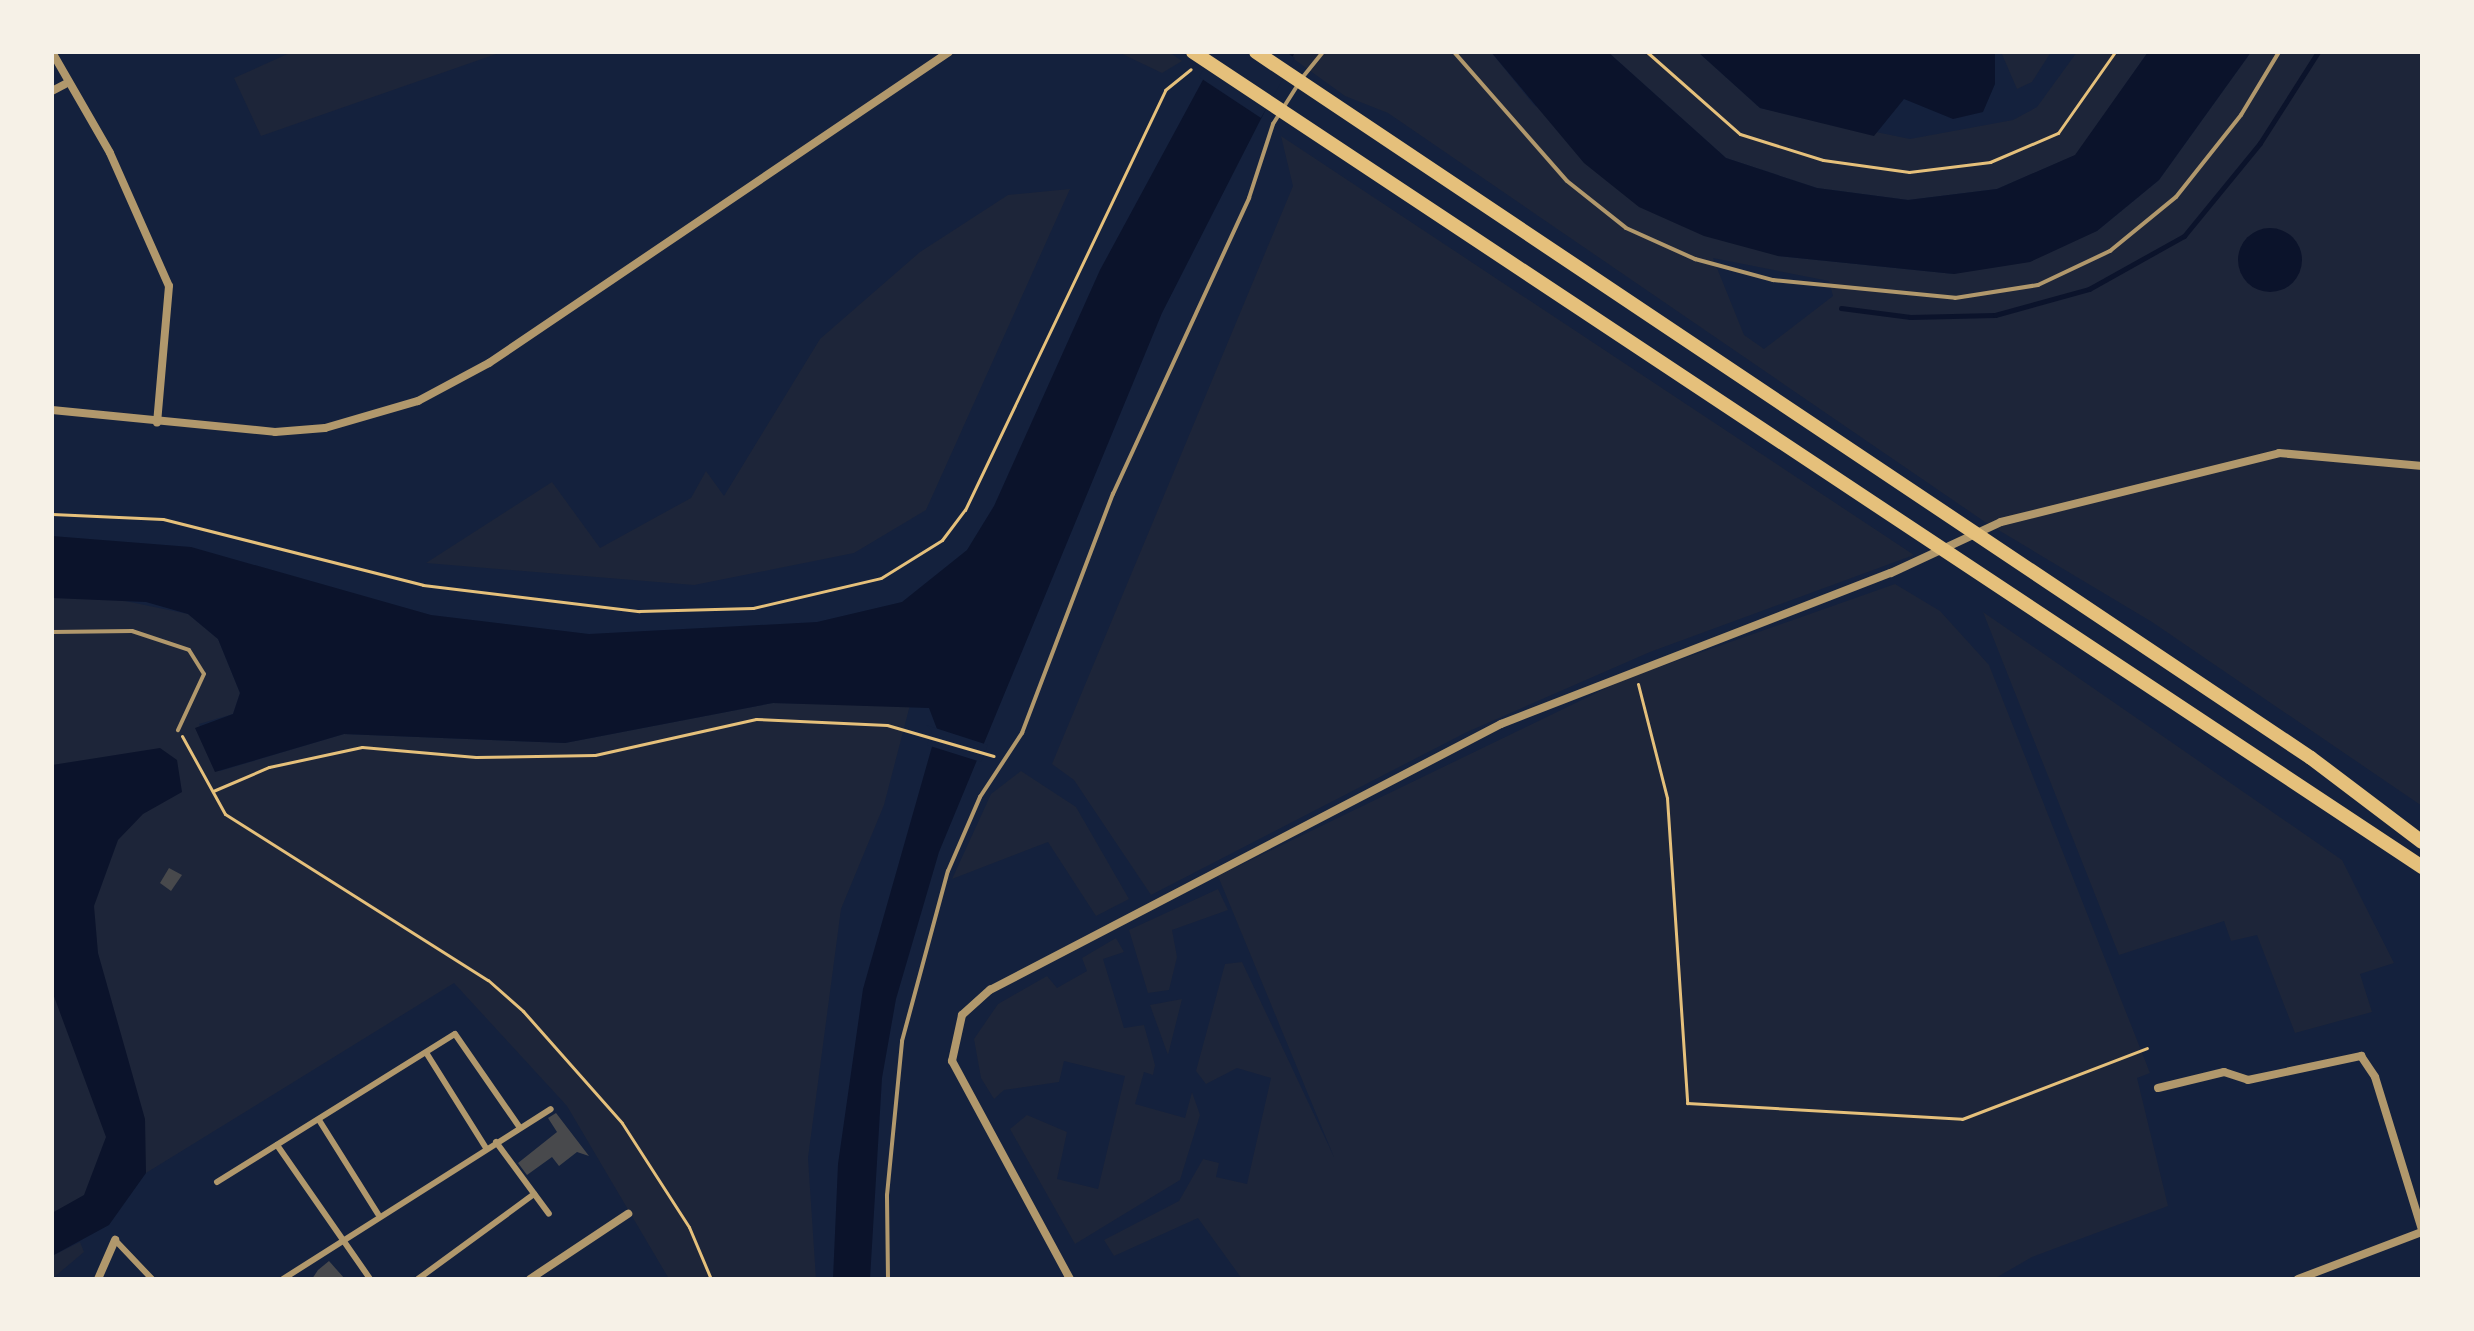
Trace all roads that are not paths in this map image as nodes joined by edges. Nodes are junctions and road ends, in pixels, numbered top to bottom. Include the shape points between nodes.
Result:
1 (52, 52) edge
2 (949, 52) edge
3 (1256, 52) edge
4 (1323, 52) edge
5 (1454, 52) edge
6 (2279, 52) edge
7 (1194, 58) edge
8 (65, 84) junction
9 (52, 91) edge
10 (52, 410) edge
11 (157, 422) junction
12 (2422, 466) edge
13 (52, 632) edge
14 (178, 730) road end
15 (2422, 842) edge
16 (2422, 867) edge
17 (427, 1054) junction
18 (2158, 1088) dead end
19 (551, 1109) dead end
20 (319, 1120) junction
21 (520, 1128) junction
22 (496, 1142) junction
23 (277, 1145) junction
24 (486, 1148) junction
25 (217, 1182) dead end
26 (534, 1194) junction
27 (378, 1214) junction
28 (549, 1214) dead end
29 (628, 1214) dead end
30 (2422, 1231) edge
31 (339, 1237) junction
32 (115, 1240) joint
33 (2316, 1276) edge
34 (98, 1279) edge
35 (152, 1279) edge
36 (283, 1279) edge
37 (370, 1279) edge
38 (418, 1279) edge
39 (530, 1279) edge
40 (888, 1279) edge
41 (1070, 1279) edge
42 (2298, 1279) edge

1 - 8 street
2 - 11 street via 436,393 325,428 275,432
3 - 15 highway via 1968,528
4 - 40 lane via 1273,124 1249,198 1113,494 1022,733 980,797 948,871 902,1041 887,1195
5 - 6 lane via 1567,181 1626,228 1695,259 1773,280 1955,298 2038,285 2110,251 2176,197 2241,115
7 - 16 highway
8 - 9 street
8 - 11 street via 110,153 169,286
10 - 11 street
12 - 41 street via 2296,452 2186,471 2001,522 1891,573 1634,669 1475,736 990,990 956,1028 956,1073
13 - 14 lane via 132,631 189,650 204,674
17 - 20 street
17 - 21 street via 455,1034
17 - 24 street
18 - 30 street via 2224,1072 2248,1080 2361,1056 2375,1077
19 - 21 street
20 - 23 street
20 - 27 street
21 - 22 street
22 - 24 street
22 - 26 street
23 - 25 street
23 - 31 street
24 - 27 street
26 - 28 street
26 - 38 street
27 - 31 street
29 - 39 street
30 - 33 street
31 - 36 street
31 - 37 street
32 - 34 street
32 - 35 street
33 - 42 street

